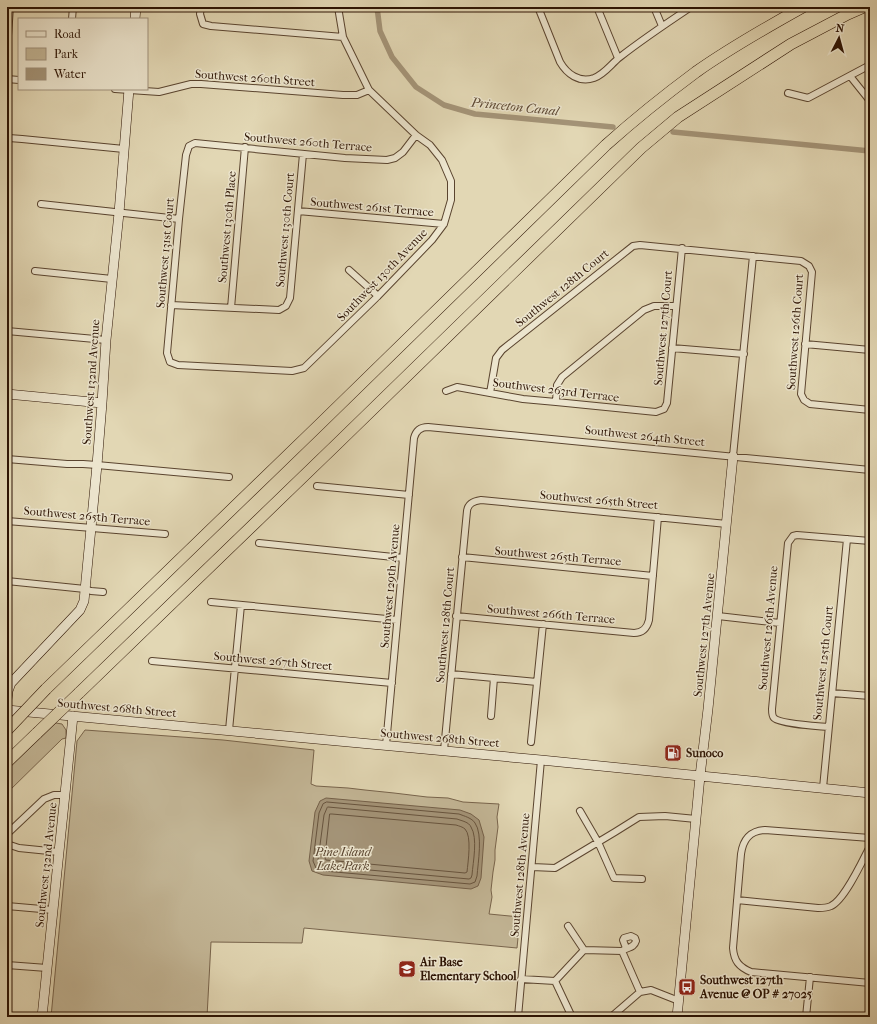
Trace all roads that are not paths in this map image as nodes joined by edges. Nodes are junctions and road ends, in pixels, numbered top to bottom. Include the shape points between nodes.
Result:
1 (10, 7) edge
2 (73, 7) edge
3 (136, 7) edge
4 (201, 7) edge
5 (338, 7) edge
6 (538, 7) edge
7 (597, 7) edge
8 (654, 7) edge
9 (691, 7) edge
10 (803, 7) edge
11 (864, 7) edge
12 (72, 18) edge
13 (135, 18) edge
14 (662, 26) junction
15 (343, 37) junction
16 (7, 50) edge
17 (618, 58) junction
18 (870, 65) edge
19 (850, 76) junction
20 (7, 79) edge
21 (18, 80) edge
22 (129, 90) edge
23 (369, 90) junction
24 (788, 93) dead end
25 (870, 101) edge
26 (416, 135) junction
27 (7, 139) edge
28 (189, 146) joint
29 (245, 148) junction
30 (124, 149) junction
31 (303, 154) junction
32 (41, 204) dead end
33 (298, 211) junction
34 (119, 213) junction
35 (179, 219) junction
36 (444, 224) junction
37 (682, 248) junction
38 (753, 256) junction
39 (349, 270) dead end
40 (35, 271) dead end
41 (112, 279) junction
42 (378, 296) junction
43 (171, 305) junction
44 (676, 306) junction
45 (231, 308) junction
46 (7, 330) edge
47 (106, 340) junction
48 (805, 344) junction
49 (672, 348) junction
50 (870, 350) edge
51 (744, 354) junction
52 (170, 362) joint
53 (446, 391) dead end
54 (490, 393) junction
55 (7, 394) edge
56 (556, 402) junction
57 (102, 403) junction
58 (664, 409) joint
59 (870, 410) edge
60 (418, 430) joint
61 (734, 456) junction
62 (7, 459) edge
63 (97, 465) junction
64 (870, 470) edge
65 (229, 477) dead end
66 (317, 486) dead end
67 (409, 495) junction
68 (471, 503) joint
69 (658, 517) junction
70 (7, 521) edge
71 (727, 524) junction
72 (91, 528) junction
73 (165, 534) dead end
74 (847, 539) junction
75 (870, 541) edge
76 (259, 544) dead end
77 (462, 557) junction
78 (403, 558) junction
79 (653, 576) junction
80 (7, 581) edge
81 (85, 589) junction
82 (103, 592) dead end
83 (211, 602) dead end
84 (241, 605) junction
85 (456, 616) junction
86 (718, 616) junction
87 (398, 620) junction
88 (780, 623) junction
89 (543, 624) junction
90 (152, 660) dead end
91 (234, 668) junction
92 (451, 674) junction
93 (494, 678) junction
94 (537, 682) junction
95 (392, 683) junction
96 (832, 693) junction
97 (870, 696) edge
98 (7, 700) edge
99 (7, 710) edge
100 (73, 716) junction
101 (491, 716) dead end
102 (828, 727) junction
103 (7, 730) edge
104 (229, 730) junction
105 (531, 742) dead end
106 (386, 745) junction
107 (444, 750) junction
108 (541, 760) junction
109 (7, 762) edge
110 (700, 776) junction
111 (823, 788) junction
112 (870, 793) edge
113 (65, 795) junction
114 (580, 811) dead end
115 (696, 819) junction
116 (7, 834) edge
117 (870, 838) edge
118 (598, 842) junction
119 (7, 844) edge
120 (868, 850) dead end
121 (59, 852) junction
122 (532, 867) junction
123 (642, 879) dead end
124 (737, 900) junction
125 (7, 906) edge
126 (53, 910) junction
127 (568, 926) dead end
128 (584, 950) junction
129 (7, 965) edge
130 (47, 968) junction
131 (810, 977) junction
132 (521, 979) junction
133 (555, 981) junction
134 (870, 983) edge
135 (640, 992) junction
136 (679, 1001) junction
137 (42, 1017) edge
138 (518, 1017) edge
139 (572, 1017) edge
140 (611, 1017) edge
141 (677, 1017) edge
142 (806, 1017) edge

1 - 16 street
2 - 12 street
3 - 13 street
4 - 15 street via 203,24 211,26
5 - 15 street, Southwest 130th Avenue
6 - 17 street via 560,62 570,75 578,79 592,79 602,75
7 - 17 street
8 - 14 street
9 - 14 street
10 - 103 highway, bridge via 697,72 641,114 606,145 46,689
11 - 109 highway, bridge via 791,44 678,117 641,148
14 - 17 street
15 - 23 street, Southwest 130th Avenue
18 - 19 street
19 - 24 street via 808,98
19 - 25 street
20 - 21 street
22 - 23 street, Southwest 260th Street via 159,92 201,84 342,95 357,95
22 - 30 street, Southwest 132nd Avenue
23 - 26 street, Southwest 130th Avenue
26 - 31 street, Southwest 260th Terrace via 403,152 387,160
26 - 36 street, Southwest 130th Avenue via 430,145 442,160 451,180 451,200
27 - 30 street
28 - 29 street, Southwest 260th Terrace via 195,143
28 - 35 street, Southwest 131st Court
29 - 31 street, Southwest 260th Terrace
29 - 45 street, Southwest 130th Place
30 - 34 street, Southwest 132nd Avenue
31 - 33 street, Southwest 130th Court
32 - 34 street
33 - 36 street, Southwest 261st Terrace
33 - 45 street, Southwest 130th Court via 290,298 286,306 279,310
34 - 35 street
34 - 41 street, Southwest 132nd Avenue
35 - 43 street, Southwest 131st Court
36 - 42 street, Southwest 130th Avenue
37 - 38 street
37 - 44 street, Southwest 127th Court
37 - 54 street, Southwest 128th Court via 633,246 502,350 496,358
38 - 48 street, Southwest 126th Court via 801,261 809,266 812,272
38 - 51 street, Southwest 127th Avenue
39 - 42 street
40 - 41 street
41 - 47 street, Southwest 132nd Avenue
42 - 52 street, Southwest 130th Avenue via 304,368 285,370 178,365
43 - 45 street
43 - 52 street, Southwest 131st Court via 167,353
44 - 49 street, Southwest 127th Court
44 - 56 street via 654,306 644,310 562,377 556,385
46 - 47 street
47 - 57 street, Southwest 132nd Avenue
48 - 50 street
48 - 59 street, Southwest 126th Court via 801,394 804,400 810,404
49 - 51 street
49 - 58 street, Southwest 127th Court via 667,403
51 - 61 street, Southwest 127th Avenue
53 - 54 street, Southwest 263rd Terrace via 457,387
54 - 56 street, Southwest 263rd Terrace
55 - 57 street
56 - 58 street, Southwest 263rd Terrace via 656,412
57 - 63 street, Southwest 132nd Avenue
60 - 61 street, Southwest 264th Street via 428,427
60 - 67 street, Southwest 129th Avenue via 414,438
61 - 64 street, Southwest 264th Street
61 - 71 street, Southwest 127th Avenue
62 - 63 street
63 - 65 street
63 - 72 street, Southwest 132nd Avenue
66 - 67 street
67 - 78 street, Southwest 129th Avenue
68 - 69 street, Southwest 265th Street via 481,500
68 - 77 street, Southwest 128th Court via 467,508
69 - 71 street, Southwest 265th Street
69 - 79 street
70 - 72 street, Southwest 265th Terrace
71 - 86 street, Southwest 127th Avenue
72 - 73 street, Southwest 265th Terrace
72 - 81 street, Southwest 132nd Avenue
74 - 75 street
74 - 88 street, Southwest 126th Avenue via 797,534 790,539
74 - 96 street, Southwest 125th Court
76 - 78 street
77 - 79 street, Southwest 265th Terrace
77 - 85 street, Southwest 128th Court
78 - 87 street, Southwest 129th Avenue
79 - 89 street, Southwest 266th Terrace via 648,624 638,633
80 - 81 street
81 - 82 street
81 - 98 street, Southwest 132nd Avenue via 80,610 12,683
83 - 84 street
84 - 87 street
84 - 91 street
85 - 89 street, Southwest 266th Terrace
85 - 92 street, Southwest 128th Court
86 - 88 street
86 - 110 street, Southwest 127th Avenue
87 - 95 street, Southwest 129th Avenue
88 - 102 street, Southwest 126th Avenue via 772,714 782,722
89 - 94 street
90 - 91 street, Southwest 267th Street
91 - 95 street, Southwest 267th Street
91 - 104 street
92 - 93 street
92 - 107 street, Southwest 128th Court
93 - 94 street
93 - 101 street
94 - 105 street
95 - 106 street, Southwest 129th Avenue
96 - 97 street
96 - 102 street, Southwest 125th Court
99 - 100 street, Southwest 268th Street
100 - 104 street, Southwest 268th Street
100 - 113 street, Southwest 132nd Avenue
102 - 111 street, Southwest 125th Court
104 - 106 street, Southwest 268th Street
106 - 107 street, Southwest 268th Street
107 - 108 street, Southwest 268th Street
108 - 110 street, Southwest 268th Street
108 - 122 street, Southwest 128th Avenue
110 - 111 street, Southwest 268th Street
110 - 115 street, Southwest 127th Avenue
111 - 112 street, Southwest 268th Street
113 - 116 street via 54,795 44,799
113 - 121 street, Southwest 132nd Avenue
114 - 118 street
115 - 118 street via 639,817
115 - 136 street, Southwest 127th Avenue
117 - 124 street via 765,830 755,832 747,838 742,849
118 - 122 street via 555,868
118 - 123 street via 614,878
119 - 121 street via 19,848
120 - 124 street via 842,897 826,908
121 - 126 street, Southwest 132nd Avenue
122 - 132 street, Southwest 128th Avenue
124 - 131 street via 733,948 738,964 751,972
125 - 126 street
126 - 130 street, Southwest 132nd Avenue
127 - 128 street
128 - 133 street
128 - 135 street via 624,949
129 - 130 street
130 - 137 street, Southwest 132nd Avenue
131 - 134 street
131 - 142 street
132 - 133 street
132 - 138 street, Southwest 128th Avenue
133 - 139 street
135 - 136 street via 651,990
135 - 140 street
136 - 141 street, Southwest 127th Avenue

